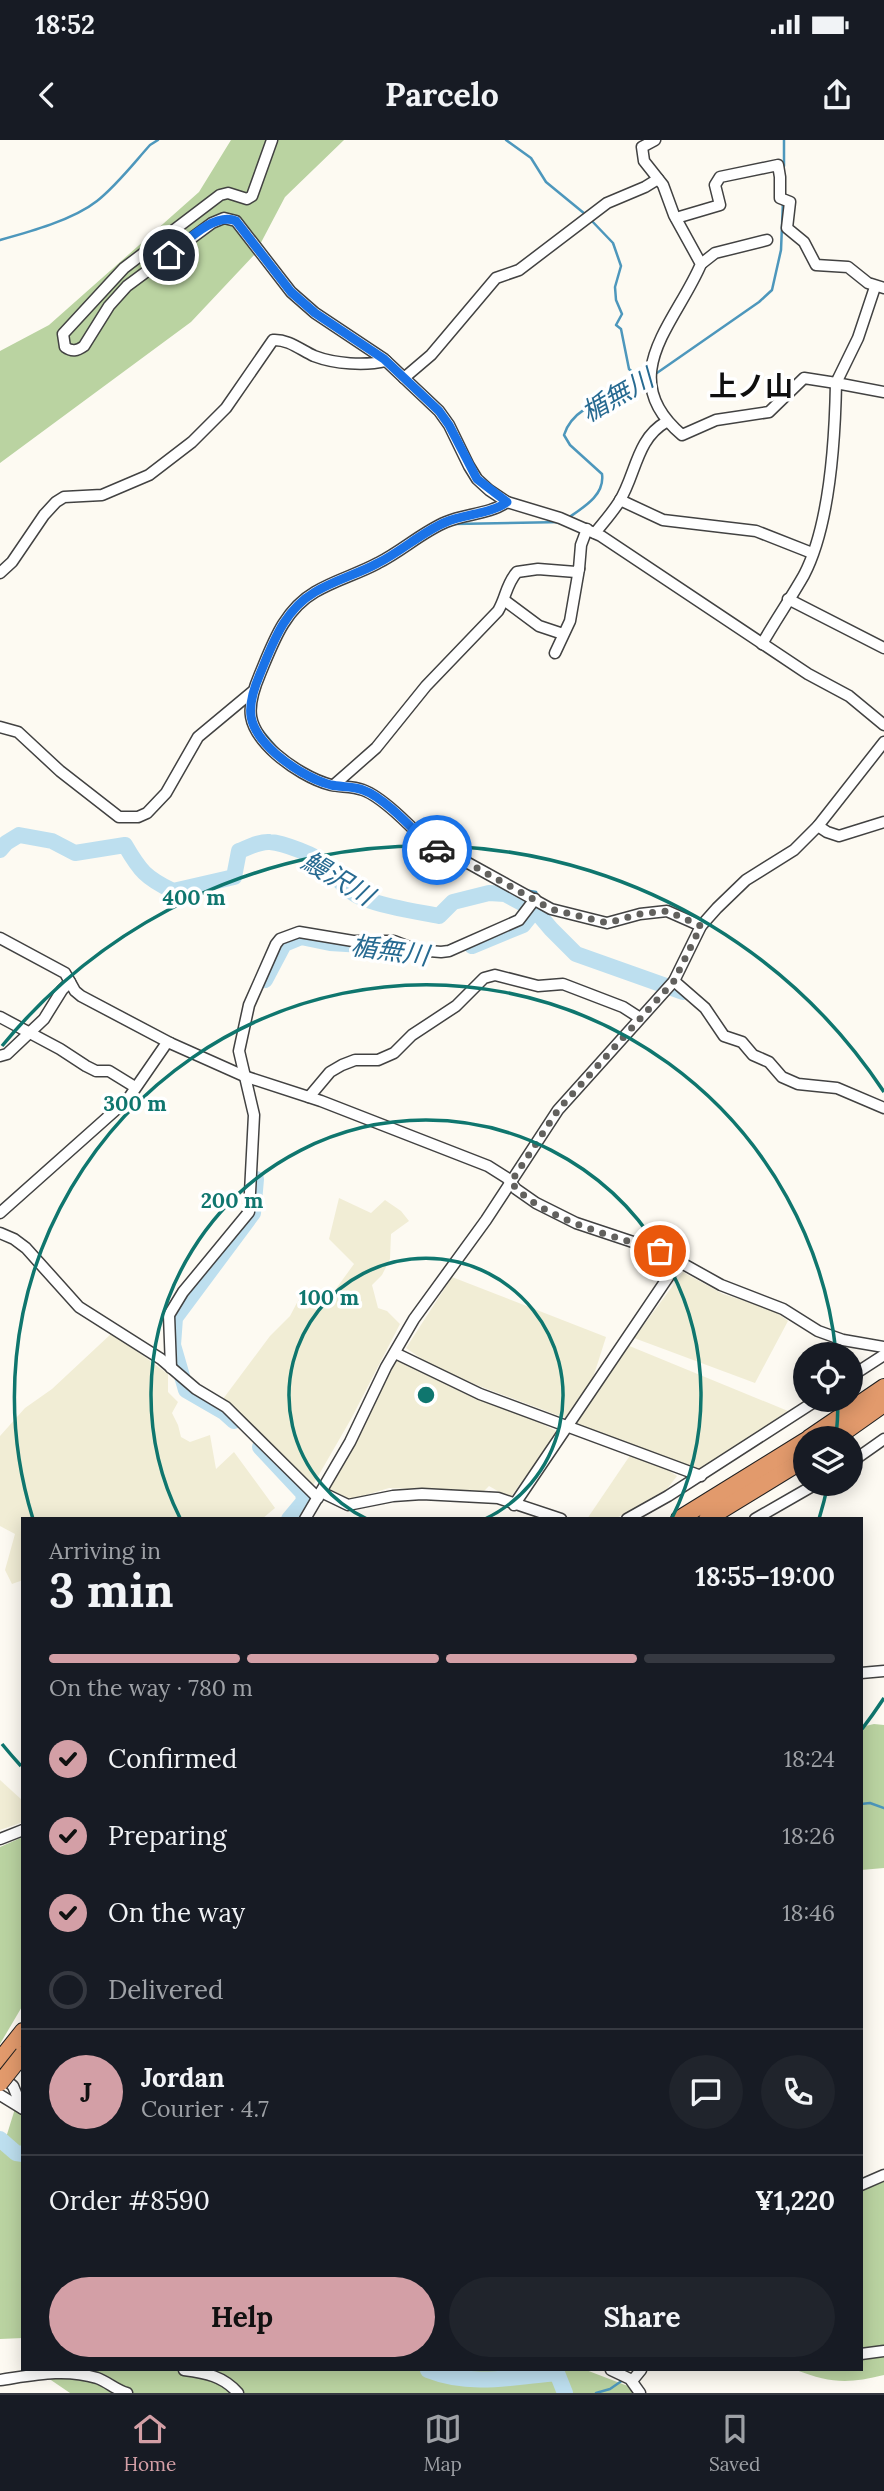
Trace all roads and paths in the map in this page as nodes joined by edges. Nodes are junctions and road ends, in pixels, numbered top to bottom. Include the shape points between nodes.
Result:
1 (272, 140) edge
2 (655, 140) edge
3 (658, 179) junction
4 (676, 218) junction
5 (766, 240) dead end
6 (701, 264) junction
7 (879, 287) edge
8 (386, 360) junction
9 (404, 378) junction
10 (836, 383) junction
11 (884, 393) edge
12 (666, 422) junction
13 (620, 500) junction
14 (507, 502) junction
15 (591, 531) junction
16 (812, 553) junction
17 (579, 569) junction
18 (0, 573) edge
19 (788, 599) junction
20 (504, 600) junction
21 (563, 634) junction
22 (762, 644) junction
23 (884, 648) edge
24 (555, 653) dead end
25 (252, 692) junction
26 (884, 726) edge
27 (0, 727) edge
28 (884, 742) edge
29 (334, 785) junction
30 (884, 822) edge
31 (818, 826) junction
32 (538, 901) junction
33 (701, 926) junction
34 (0, 938) edge
35 (674, 981) junction
36 (70, 982) junction
37 (0, 1017) edge
38 (640, 1018) junction
39 (28, 1032) junction
40 (170, 1043) junction
41 (0, 1056) edge
42 (244, 1076) junction
43 (135, 1087) junction
44 (309, 1097) junction
45 (884, 1108) edge
46 (511, 1182) junction
47 (0, 1213) edge
48 (0, 1233) edge
49 (679, 1261) junction
50 (884, 1348) edge
51 (395, 1353) junction
52 (884, 1355) edge
53 (863, 1369) edge
54 (174, 1370) junction
55 (884, 1387) edge
56 (884, 1404) edge
57 (799, 1412) edge
58 (568, 1425) junction
59 (827, 1426) edge
60 (853, 1426) edge
61 (884, 1439) edge
62 (793, 1449) edge
63 (863, 1454) edge
64 (793, 1466) edge
65 (701, 1476) junction
66 (319, 1495) junction
67 (795, 1496) edge
68 (514, 1505) junction
69 (309, 1517) edge
70 (554, 1517) edge
71 (630, 1517) edge
72 (683, 1517) edge
73 (710, 1517) edge
74 (758, 1517) edge
75 (884, 1671) edge
76 (863, 1673) edge
77 (21, 1831) edge
78 (0, 1839) edge
79 (21, 2034) edge
80 (21, 2057) edge
81 (0, 2060) edge
82 (0, 2075) edge
83 (0, 2083) edge
84 (0, 2095) edge
85 (21, 2106) edge
86 (21, 2107) edge
87 (884, 2175) edge
88 (863, 2184) edge
89 (884, 2351) edge
90 (863, 2354) edge
91 (192, 2371) edge
92 (613, 2371) edge
93 (640, 2371) edge
94 (628, 2379) junction
95 (0, 2380) edge
96 (127, 2393) edge
97 (238, 2393) edge
98 (640, 2393) edge

1 - 8 street via 252,196 220,195 144,252 105,286 63,334 65,347 71,351 84,346 127,286 212,223 230,218 291,292
2 - 3 street via 642,147 642,153
3 - 4 street
3 - 9 street via 607,203 519,270 496,278 431,355
4 - 6 street
4 - 7 street via 720,205 715,185 720,177 778,165 783,199 789,202 787,228 804,242 816,265 848,267
5 - 6 street via 722,251
6 - 12 street via 656,347 651,389
7 - 10 street
8 - 9 street
8 - 18 street via 362,364 326,359 273,340 226,408 192,442 149,475 102,495 64,497 56,502
9 - 14 street via 439,411 477,479
10 - 11 street
10 - 12 street via 804,378 769,412 716,420 682,435
10 - 16 street via 829,481
12 - 13 street via 642,445
13 - 15 street
13 - 16 street via 663,520 756,531
14 - 15 street
14 - 25 street via 441,524 379,562 305,598 273,642
15 - 17 street via 581,545
15 - 22 street
16 - 19 street
17 - 20 street via 523,569 512,577
17 - 21 street via 574,607
19 - 22 street
19 - 23 street
20 - 21 street via 539,626
20 - 29 street via 376,748
21 - 24 street
22 - 26 street via 849,696
25 - 27 street via 198,737 166,793 138,817 119,817 18,732
25 - 29 street via 253,727 276,754 311,777
28 - 31 street
29 - 32 street via 362,789 438,849 442,844
30 - 31 street via 839,836
31 - 33 street via 794,850 746,880
32 - 33 street via 551,909 607,923 667,911
32 - 42 street via 519,920 449,951 299,932 280,939 249,1005 239,1051
33 - 35 street
34 - 36 street via 65,973
35 - 38 street
35 - 45 street via 705,1008 724,1037 742,1042 782,1077 798,1084 837,1088
36 - 39 street
36 - 40 street via 81,996
37 - 39 street
38 - 44 street via 563,984 538,986 489,976 394,1053 342,1065
38 - 46 street via 558,1110
39 - 41 street
39 - 43 street via 86,1066 108,1071
40 - 42 street
40 - 43 street
42 - 44 street
42 - 54 street via 254,1115 249,1212 183,1292 170,1315
43 - 47 street via 114,1113
44 - 46 street via 488,1166
46 - 49 street via 536,1203 576,1223
46 - 51 street
48 - 54 street via 26,1248 79,1307
49 - 50 street via 721,1285 783,1309 818,1331
49 - 58 street
51 - 58 street via 480,1394
51 - 66 street
52 - 53 street
54 - 66 street via 226,1407
55 - 59 highway
56 - 60 highway
57 - 65 street
58 - 65 street
58 - 68 street
61 - 63 street
62 - 72 highway
64 - 73 highway
65 - 71 street
66 - 68 street via 348,1505 422,1494 498,1498
66 - 69 street
67 - 74 street
68 - 70 street
75 - 76 street
77 - 78 street
79 - 81 highway
80 - 83 highway, bridge
82 - 85 street via 13,2087
84 - 86 street
87 - 88 street
89 - 90 street
91 - 97 street via 208,2373
92 - 94 street
93 - 94 street
94 - 98 street
95 - 96 street via 82,2374

